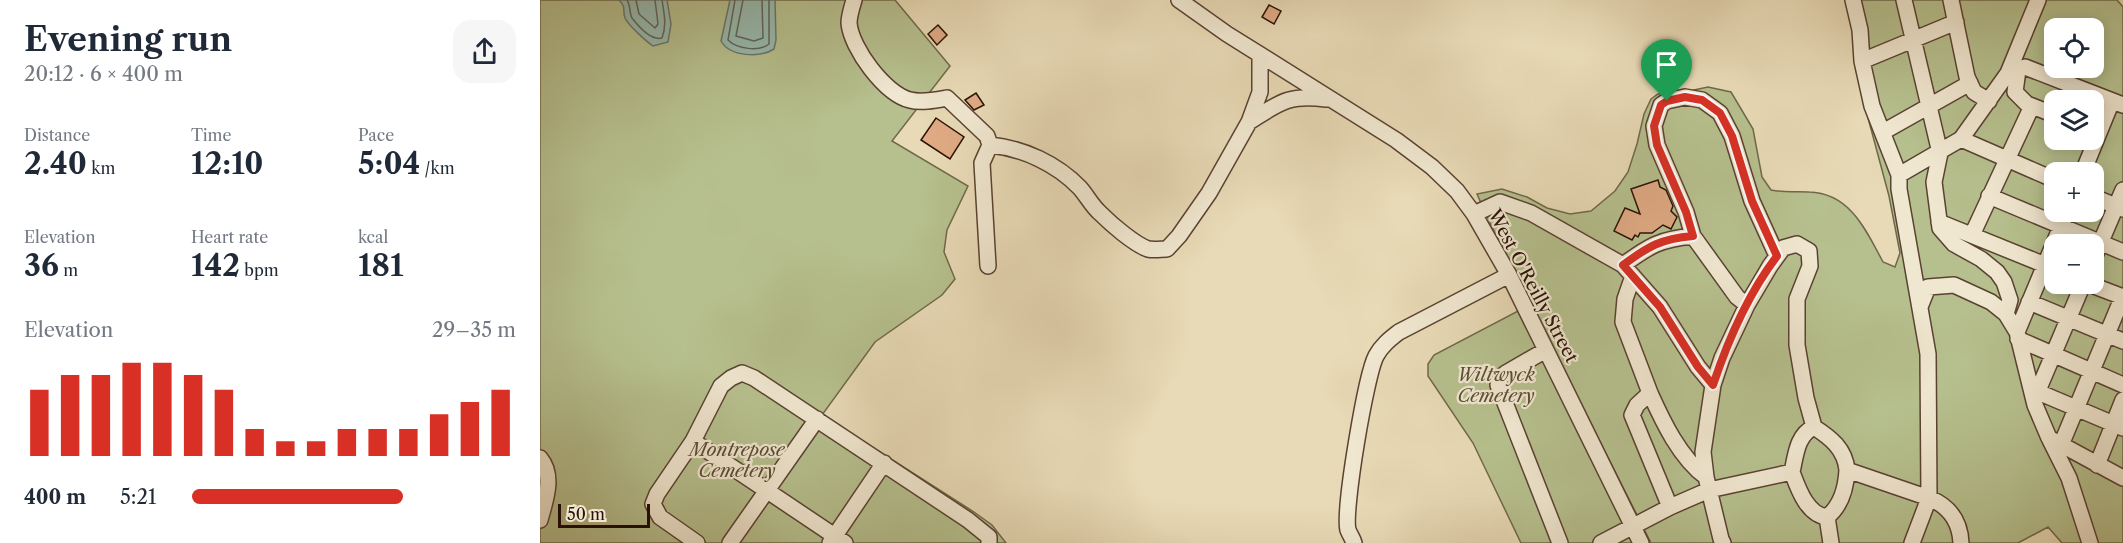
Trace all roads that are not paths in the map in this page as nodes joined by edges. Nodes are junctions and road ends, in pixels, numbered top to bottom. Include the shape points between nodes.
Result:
1 (854, 0) edge
2 (1179, 0) edge
3 (1852, 0) edge
4 (1904, 0) edge
5 (1951, 0) edge
6 (2038, 0) edge
7 (1956, 22) junction
8 (1913, 39) junction
9 (1260, 55) junction
10 (1862, 61) junction
11 (2013, 71) junction
12 (1970, 83) junction
13 (1331, 99) junction
14 (1989, 101) junction
15 (2118, 103) edge
16 (2032, 105) junction
17 (1929, 106) junction
18 (2044, 110) edge
19 (1249, 122) junction
20 (2104, 122) edge
21 (1883, 132) junction
22 (1961, 139) junction
23 (990, 145) junction
24 (1940, 153) junction
25 (2007, 159) junction
26 (1899, 175) junction
27 (2044, 175) edge
28 (2123, 190) edge
29 (1989, 196) junction
30 (2104, 201) edge
31 (2120, 208) edge
32 (1474, 214) junction
33 (1939, 222) junction
34 (2062, 222) edge
35 (2060, 227) junction
36 (2058, 234) edge
37 (2078, 234) edge
38 (1972, 235) junction
39 (1693, 236) junction
40 (2104, 237) edge
41 (2104, 244) edge
42 (2123, 252) edge
43 (1777, 256) junction
44 (2044, 264) edge
45 (988, 266) dead end
46 (1628, 270) junction
47 (1509, 274) junction
48 (2044, 277) edge
49 (2104, 289) edge
50 (2079, 294) edge
51 (2123, 296) edge
52 (2030, 302) junction
53 (1747, 305) junction
54 (1920, 306) junction
55 (2006, 314) junction
56 (2068, 319) junction
57 (2018, 335) junction
58 (2107, 335) junction
59 (2123, 341) edge
60 (1546, 350) junction
61 (2053, 355) junction
62 (2092, 372) junction
63 (1713, 385) junction
64 (2123, 385) edge
65 (1650, 393) junction
66 (2036, 396) junction
67 (2123, 400) edge
68 (2077, 407) junction
69 (817, 419) junction
70 (2118, 426) edge
71 (1814, 427) junction
72 (693, 441) junction
73 (2055, 442) junction
74 (540, 458) edge
75 (884, 463) junction
76 (2097, 465) junction
77 (1847, 470) junction
78 (1792, 472) junction
79 (2123, 478) edge
80 (1707, 484) junction
81 (767, 491) junction
82 (1929, 498) junction
83 (1670, 507) junction
84 (1827, 517) junction
85 (540, 520) edge
86 (1633, 528) junction
87 (1350, 538) edge
88 (836, 541) edge
89 (697, 543) edge
90 (730, 543) edge
91 (989, 543) edge
92 (1560, 543) edge
93 (1601, 543) edge
94 (1641, 543) edge
95 (1723, 543) edge
96 (1831, 543) edge
97 (1912, 543) edge
98 (1960, 543) edge
99 (2090, 543) edge

1 - 23 street via 849,21 852,35 883,83 913,101 947,98 987,136
2 - 9 street, West O'Reilly Street
3 - 10 street via 1860,30
4 - 8 street
5 - 7 street
6 - 11 street
7 - 8 street
7 - 12 street
8 - 10 street
8 - 17 street
9 - 13 street, West O'Reilly Street
9 - 19 street via 1260,92
10 - 21 street via 1872,106
11 - 14 street
11 - 15 street via 2025,67
11 - 16 street via 2015,92
12 - 14 street via 1974,92
12 - 17 street
13 - 19 street via 1306,96 1284,100
13 - 32 street, West O'Reilly Street via 1432,167
14 - 22 street
15 - 20 street
16 - 18 street
16 - 25 street
17 - 21 street
17 - 24 street
19 - 23 street via 1209,193 1167,249 1149,249 1134,241 1099,213 1062,172 1037,157
21 - 26 street
22 - 24 street
22 - 25 street
23 - 45 street via 982,163
24 - 26 street
24 - 33 street via 1934,182
25 - 27 street
25 - 29 street
26 - 54 street
28 - 31 street
29 - 35 street
29 - 38 street
30 - 31 street
31 - 40 street
32 - 46 street via 1500,202 1531,213
32 - 47 street, West O'Reilly Street
33 - 38 street
33 - 55 street via 1954,244 1981,259 2001,277 2010,300
34 - 35 street
35 - 36 street
35 - 37 street
38 - 44 street
39 - 43 street via 1657,145 1654,126 1661,105 1685,97 1702,100 1720,113
39 - 46 street via 1650,246
39 - 53 street
41 - 42 street
43 - 53 street
43 - 71 street via 1783,248 1797,244 1809,251 1810,266 1797,300 1797,345
46 - 63 street via 1660,307
46 - 65 street via 1623,322
47 - 60 street, West O'Reilly Street
47 - 87 street via 1399,332 1381,348 1366,389 1350,494
48 - 52 street
49 - 51 street
50 - 56 street
51 - 58 street
52 - 56 street
52 - 57 street
53 - 63 street
54 - 55 street via 1928,287 1954,285 1991,302
54 - 82 street via 1928,354
55 - 57 street
56 - 58 street
56 - 61 street
57 - 61 street
57 - 66 street
58 - 59 street
58 - 62 street
60 - 86 street, West O'Reilly Street
60 - 92 street via 1506,373 1498,385
61 - 62 street
61 - 66 street
62 - 64 street
62 - 68 street
63 - 80 street via 1703,452
65 - 80 street via 1687,459
65 - 83 street via 1632,415
66 - 68 street
66 - 73 street
67 - 70 street
68 - 70 street
68 - 73 street
69 - 72 street via 742,374 721,386
69 - 75 street
69 - 81 street
70 - 76 street
71 - 77 street via 1839,447
71 - 78 street via 1800,439
72 - 81 street
72 - 89 street via 653,504 660,517
73 - 76 street
73 - 99 street
74 - 85 street via 547,472 548,492
75 - 88 street
75 - 91 street via 968,520 989,537
76 - 79 street
77 - 82 street
77 - 84 street via 1846,486
78 - 80 street
78 - 84 street via 1808,505 1821,517
80 - 83 street
80 - 95 street
81 - 88 street
81 - 90 street
82 - 97 street
82 - 98 street via 1942,503 1955,519
83 - 86 street
84 - 96 street
86 - 93 street
86 - 94 street, West O'Reilly Street

